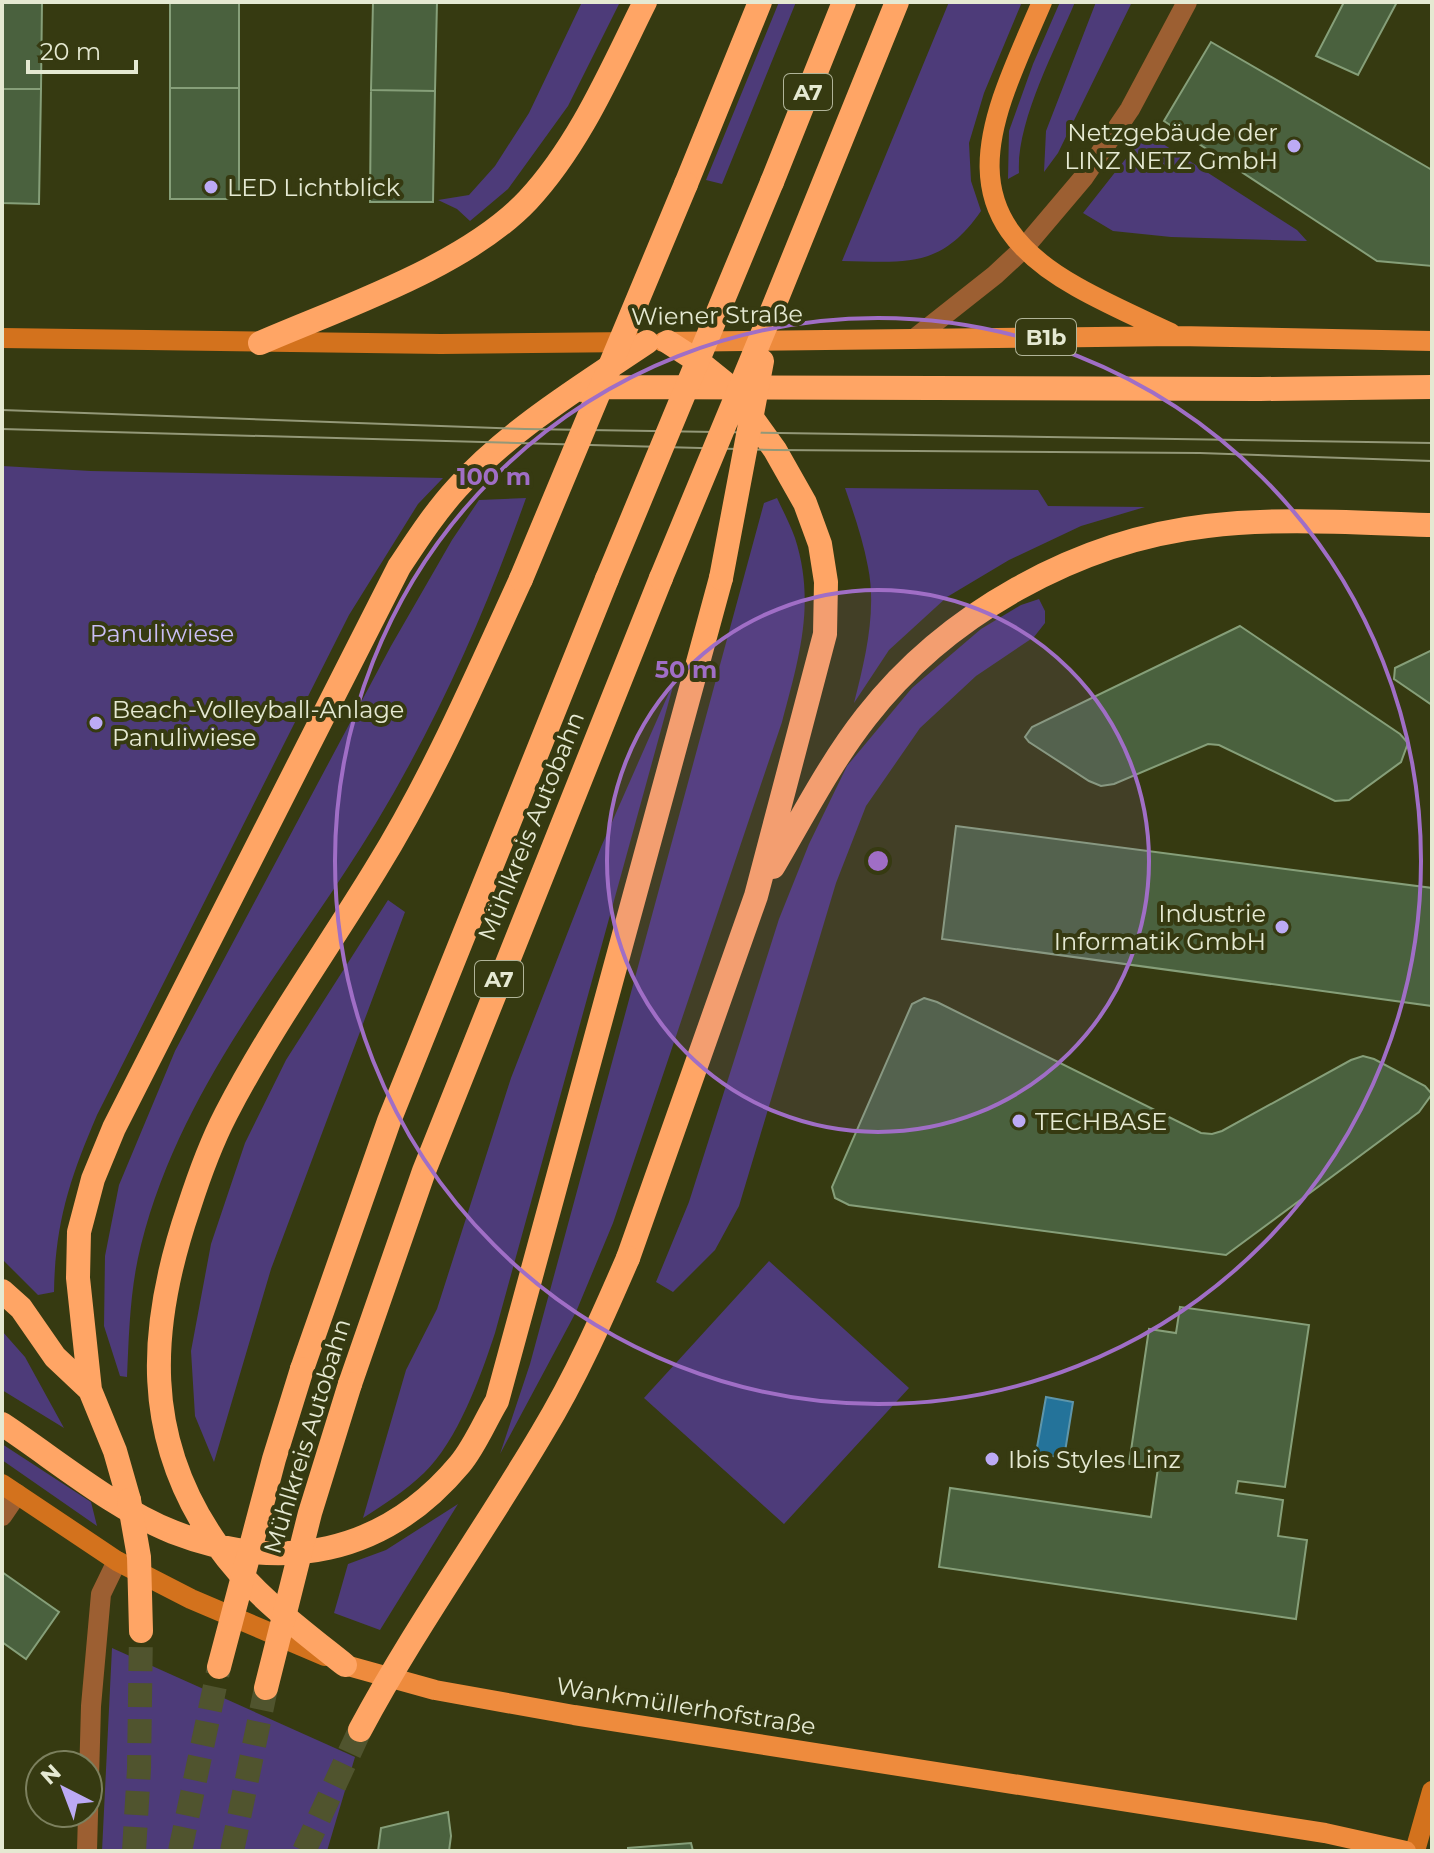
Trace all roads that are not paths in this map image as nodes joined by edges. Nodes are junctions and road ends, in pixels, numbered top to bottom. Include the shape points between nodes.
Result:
1 (645, 2) edge
2 (760, 2) edge
3 (844, 2) edge
4 (897, 2) edge
5 (1042, 2) edge
6 (1187, 2) edge
7 (1023, 249) junction
8 (771, 313) junction
9 (1177, 336) junction
10 (2, 338) edge
11 (914, 339) junction
12 (1432, 341) edge
13 (657, 342) junction
14 (260, 343) junction
15 (730, 387) junction
16 (1432, 387) edge
17 (565, 397) junction
18 (1432, 525) edge
19 (756, 896) junction
20 (2, 1291) edge
21 (90, 1390) junction
22 (2, 1424) edge
23 (10, 1489) edge
24 (2, 1516) edge
25 (218, 1546) junction
26 (117, 1561) junction
27 (141, 1631) tunnel mouth
28 (345, 1665) junction
29 (219, 1667) tunnel mouth
30 (266, 1688) tunnel mouth
31 (360, 1730) tunnel mouth
32 (1432, 1791) edge
33 (87, 1851) edge
34 (1406, 1851) edge
35 (1415, 1851) edge

1 - 14 highway via 591,110 527,202 441,262
2 - 25 highway, bridge via 521,579 439,758 378,867 268,1038 224,1117 194,1191 174,1250 160,1319 160,1395 182,1484
3 - 29 highway, Mühlkreis Autobahn / A7, bridge via 394,1107 302,1369
4 - 8 highway, Mühlkreis Autobahn / A7
5 - 7 main road via 999,109 990,152 994,204
6 - 7 street via 1130,109 1084,177
7 - 9 main road via 1076,287
7 - 11 street
8 - 25 highway, bridge via 721,578 497,1401 461,1462 420,1505 371,1535 323,1550 271,1554
8 - 30 highway, Mühlkreis Autobahn / A7, bridge via 424,1171 310,1513
9 - 11 main road, Wiener Straße / B1b
9 - 12 main road, Wiener Straße / B1b
10 - 14 main road, Wiener Straße
11 - 13 main road, Wiener Straße / B1b
13 - 14 main road, Wiener Straße
13 - 15 highway via 699,362
13 - 17 highway
15 - 16 highway
15 - 17 highway via 596,387
15 - 19 highway via 805,503 826,582 825,634
17 - 21 highway via 458,487 399,567 121,1114 79,1232 78,1278
18 - 19 highway via 1206,526 1142,539 1028,583 924,654 868,715
19 - 31 highway, bridge via 628,1258 588,1350
20 - 21 highway via 21,1308 55,1357
21 - 27 highway, bridge via 129,1500 139,1557
22 - 25 highway via 122,1504 171,1531
23 - 24 street
23 - 26 main road, Wankmüllerhofstraße
25 - 28 highway via 267,1602
26 - 28 main road, Wankmüllerhofstraße
26 - 33 street via 101,1594
28 - 34 main road, Wankmüllerhofstraße via 435,1690 574,1715 1325,1833
32 - 35 main road

